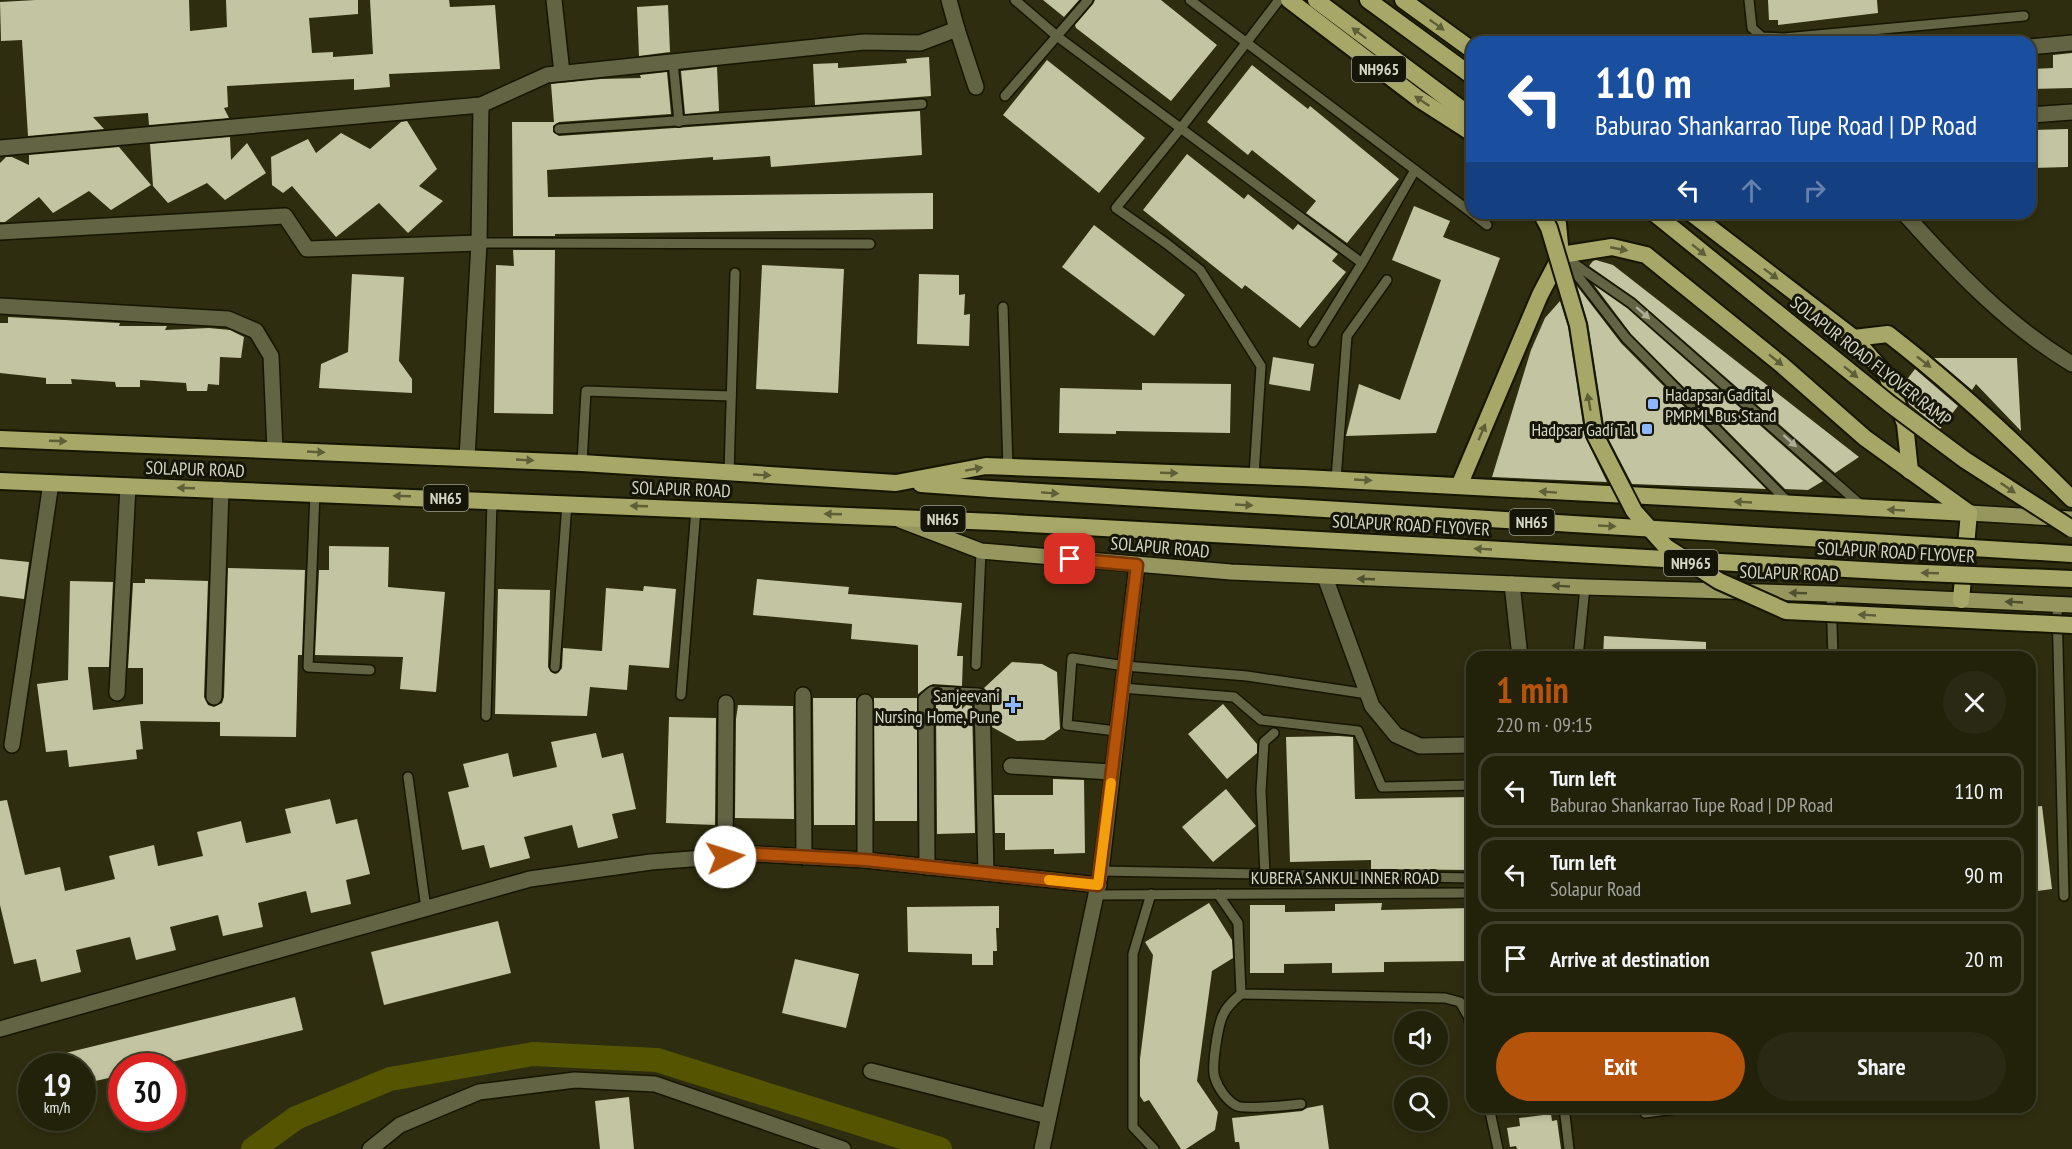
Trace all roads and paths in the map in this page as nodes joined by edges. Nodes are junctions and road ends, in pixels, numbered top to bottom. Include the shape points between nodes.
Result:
1 (554, 0) edge
2 (949, 0) edge
3 (1015, 0) edge
4 (1088, 0) edge
5 (1190, 0) edge
6 (1279, 0) edge
7 (1289, 0) edge
8 (1316, 0) edge
9 (1368, 0) edge
10 (1403, 0) edge
11 (1749, 0) edge
12 (2024, 16) dead end
13 (957, 29) junction
14 (1761, 36) edge
15 (1806, 36) edge
16 (1058, 37) junction
17 (1245, 42) junction
18 (2072, 43) edge
19 (1466, 46) edge
20 (2036, 46) edge
21 (673, 62) junction
22 (1466, 72) edge
23 (562, 73) junction
24 (976, 87) dead end
25 (1005, 96) dead end
26 (922, 104) dead end
27 (481, 105) junction
28 (1466, 112) edge
29 (2072, 112) edge
30 (2036, 115) edge
31 (679, 122) junction
32 (1181, 128) junction
33 (559, 129) dead end
34 (1466, 129) edge
35 (0, 148) edge
36 (1415, 170) junction
37 (1466, 208) edge
38 (1480, 219) edge
39 (1544, 219) edge
40 (1555, 219) edge
41 (1661, 219) edge
42 (1699, 219) edge
43 (1909, 219) edge
44 (1487, 225) dead end
45 (0, 232) edge
46 (479, 243) junction
47 (870, 244) dead end
48 (1561, 255) junction
49 (1362, 263) junction
50 (735, 273) dead end
51 (1387, 280) dead end
52 (0, 306) edge
53 (1003, 307) dead end
54 (1854, 338) junction
55 (1312, 342) dead end
56 (2072, 364) edge
57 (731, 396) junction
58 (0, 439) edge
59 (275, 450) junction
60 (467, 458) junction
61 (582, 463) junction
62 (1008, 468) junction
63 (1910, 471) junction
64 (729, 473) junction
65 (1254, 476) junction
66 (1336, 479) junction
67 (0, 481) edge
68 (51, 483) junction
69 (896, 483) junction
70 (128, 486) junction
71 (1460, 486) junction
72 (220, 489) junction
73 (315, 493) junction
74 (2072, 499) edge
75 (492, 500) junction
76 (567, 504) junction
77 (1791, 505) junction
78 (696, 509) junction
79 (1864, 509) junction
80 (1969, 513) junction
81 (892, 517) junction
82 (2072, 519) edge
83 (2072, 529) edge
84 (981, 551) junction
85 (2072, 554) edge
86 (1137, 565) junction
87 (1324, 577) junction
88 (2072, 579) edge
89 (1512, 584) junction
90 (1585, 587) junction
91 (1831, 594) junction
92 (1961, 600) junction
93 (2064, 605) edge
94 (2072, 625) edge
95 (1519, 651) edge
96 (1579, 651) edge
97 (1833, 651) edge
98 (976, 665) dead end
99 (1125, 666) junction
100 (555, 667) dead end
101 (370, 670) dead end
102 (1122, 688) junction
103 (117, 693) dead end
104 (1368, 694) junction
105 (681, 695) dead end
106 (804, 695) dead end
107 (214, 697) dead end
108 (866, 702) dead end
109 (726, 703) dead end
110 (486, 716) dead end
111 (1116, 731) junction
112 (1274, 733) dead end
113 (12, 745) dead end
114 (1466, 745) edge
115 (1011, 766) dead end
116 (1112, 772) junction
117 (408, 777) dead end
118 (1466, 784) edge
119 (725, 857) junction
120 (804, 857) junction
121 (865, 860) junction
122 (927, 867) junction
123 (986, 873) junction
124 (1265, 874) junction
125 (1466, 878) edge
126 (1099, 884) junction
127 (1466, 893) edge
128 (1151, 894) junction
129 (1218, 894) junction
130 (2064, 896) dead end
131 (426, 909) junction
132 (1241, 994) junction
133 (1466, 1012) edge
134 (0, 1029) edge
135 (871, 1071) dead end
136 (1301, 1104) dead end
137 (1490, 1113) edge
138 (1565, 1113) edge
139 (1048, 1116) junction
140 (370, 1149) edge
141 (843, 1149) edge
142 (1042, 1149) edge
143 (1154, 1149) edge
144 (1498, 1149) edge
145 (1569, 1149) edge

1 - 23 street
2 - 13 street
3 - 16 lane
4 - 16 lane
5 - 17 lane
6 - 17 lane
34 -> 7 highway, NH965 via 1419,99
28 -> 8 highway, NH965
9 - 22 highway, NH965
10 -> 19 highway
11 - 14 lane via 1752,28
12 - 15 lane
13 - 21 street via 920,43 864,42
13 - 24 street
16 - 25 lane
16 - 32 lane
17 - 32 lane
17 - 36 lane
18 - 20 street
21 - 23 street
21 - 31 lane
23 - 27 street via 547,75
26 - 31 lane
27 - 35 street
27 - 46 street
29 - 30 street
31 - 33 lane
32 - 49 lane
32 - 65 lane via 1116,208 1200,270 1261,366
36 - 37 lane
36 - 49 lane
38 - 44 lane
94 -> 39 highway, NH965, bridge via 1786,610 1719,582 1666,547 1634,510 1595,435 1578,325
40 - 48 highway
41 -> 83 highway, SOLAPUR ROAD FLYOVER RAMP, bridge via 1890,404 1965,460
42 -> 54 highway
43 - 56 street via 1988,299
45 - 46 street via 285,216 307,249
46 - 47 lane
46 - 60 street
48 -> 63 highway via 1612,247 1646,255
71 -> 48 highway via 1540,295
48 - 77 lane via 1626,338
48 -> 79 lane via 1631,303
49 - 55 lane
50 - 57 lane
51 - 66 lane via 1347,336
52 - 59 street via 228,319 256,331 271,356
53 - 62 lane
54 - 63 highway via 1887,376 1905,424
54 -> 74 highway via 1888,334 1937,372
57 - 61 lane via 586,391
57 - 64 lane
58 -> 59 highway, SOLAPUR ROAD / NH65
59 -> 60 highway, SOLAPUR ROAD / NH65
60 -> 61 highway, SOLAPUR ROAD / NH65
61 - 64 highway, SOLAPUR ROAD / NH65
62 -> 65 highway, SOLAPUR ROAD
69 -> 62 highway, SOLAPUR ROAD via 986,466
63 - 80 highway
64 -> 69 highway, SOLAPUR ROAD / NH65
65 - 66 highway, SOLAPUR ROAD
66 -> 71 highway, SOLAPUR ROAD
67 - 68 highway, SOLAPUR ROAD / NH65
68 - 70 highway, SOLAPUR ROAD / NH65
68 - 113 street
69 -> 85 highway, SOLAPUR ROAD FLYOVER / NH65, bridge
72 -> 70 highway, SOLAPUR ROAD / NH65
70 - 103 street
77 -> 71 highway, SOLAPUR ROAD
72 - 73 highway, SOLAPUR ROAD / NH65
72 - 107 street
75 -> 73 highway, SOLAPUR ROAD / NH65
73 - 101 lane via 308,667
75 - 76 highway, SOLAPUR ROAD / NH65
75 - 110 lane
78 -> 76 highway, SOLAPUR ROAD / NH65
76 - 100 lane
77 - 79 highway, SOLAPUR ROAD
81 -> 78 highway, SOLAPUR ROAD / NH65
78 - 105 lane
80 -> 79 highway, SOLAPUR ROAD
80 - 82 main road
80 - 92 highway
81 - 84 main road, SOLAPUR ROAD
88 -> 81 highway, SOLAPUR ROAD FLYOVER / NH65, bridge
84 - 86 main road, SOLAPUR ROAD
84 - 98 lane
86 - 87 main road, SOLAPUR ROAD
86 - 99 street
89 -> 87 main road, SOLAPUR ROAD
87 - 104 street
90 -> 89 main road, SOLAPUR ROAD
89 - 95 street
91 -> 90 main road, SOLAPUR ROAD
90 - 96 lane
91 - 92 main road, SOLAPUR ROAD
91 - 97 lane
93 -> 92 main road, SOLAPUR ROAD
93 - 130 lane
99 - 102 street
99 - 104 lane via 1247,676
99 - 111 lane via 1072,658 1066,725
102 - 111 street
102 - 118 lane via 1234,696 1261,720 1358,731 1382,787
104 - 114 street via 1372,706 1395,735 1420,747
106 - 120 street
108 - 121 street
109 - 119 street
111 - 116 street
112 - 124 lane via 1264,742 1261,791
115 - 116 street
116 - 126 street
117 - 131 lane
119 - 120 street
119 - 131 street via 651,862 530,879
120 - 121 street
121 - 122 street
122 - 123 street
122 - 123 street via 924,705 933,694 978,696 982,699
123 - 126 street
124 - 125 lane
124 - 126 lane
126 - 128 lane, KUBERA SANKUL INNER ROAD
126 - 139 street
127 - 129 lane, KUBERA SANKUL INNER ROAD
128 - 129 lane, KUBERA SANKUL INNER ROAD
128 - 143 lane via 1133,954 1133,1127
129 - 132 lane via 1238,923
131 - 134 street
132 - 133 lane via 1445,998 1460,1002
132 - 136 lane via 1229,1004 1217,1035 1214,1076 1221,1091 1239,1107
135 - 139 street
137 - 144 lane
138 - 145 lane
139 - 142 street
140 - 141 street via 400,1125 479,1092 575,1080 655,1084

